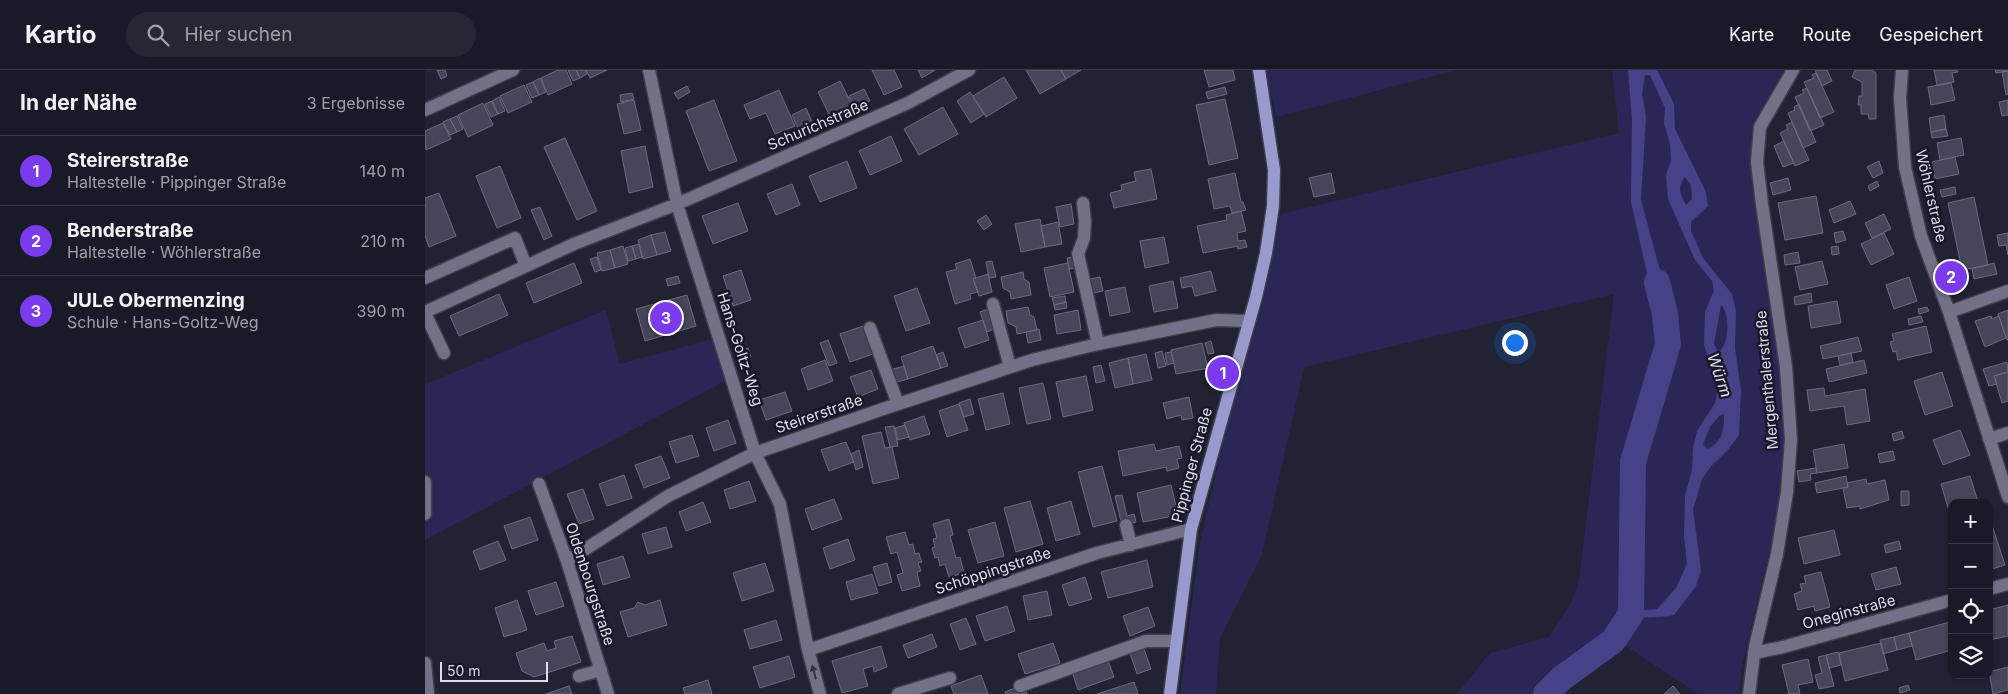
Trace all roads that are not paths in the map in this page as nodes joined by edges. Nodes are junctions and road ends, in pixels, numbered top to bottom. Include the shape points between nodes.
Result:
1 (513, 70) edge
2 (649, 70) edge
3 (969, 70) edge
4 (1259, 70) edge
5 (1793, 70) edge
6 (1902, 70) edge
7 (425, 110) edge
8 (1083, 203) dead end
9 (677, 204) junction
10 (526, 266) junction
11 (425, 278) edge
12 (2008, 291) edge
13 (993, 304) dead end
14 (425, 312) edge
15 (1949, 312) junction
16 (1249, 321) junction
17 (869, 328) dead end
18 (1098, 344) junction
19 (444, 353) dead end
20 (1010, 367) junction
21 (898, 404) junction
22 (2008, 433) edge
23 (1989, 439) junction
24 (755, 453) junction
25 (425, 482) edge
26 (539, 484) dead end
27 (2008, 497) edge
28 (425, 514) edge
29 (1126, 525) dead end
30 (1191, 530) junction
31 (1131, 545) junction
32 (567, 561) junction
33 (2008, 584) edge
34 (1992, 589) edge
35 (1948, 601) edge
36 (1176, 641) junction
37 (808, 650) junction
38 (1754, 653) junction
39 (425, 663) edge
40 (601, 670) junction
41 (579, 676) dead end
42 (950, 678) dead end
43 (1020, 686) dead end
44 (428, 694) edge
45 (608, 694) edge
46 (820, 694) edge
47 (898, 694) edge
48 (1170, 694) edge
49 (1749, 694) edge

1 - 7 street
2 - 9 street, Hans-Goltz-Weg
3 - 9 street, Schurichstraße via 908,103
4 - 16 main road, Pippinger Straße via 1274,170 1273,206 1266,253
5 - 38 street, Mergenthalerstraße via 1760,127 1757,162 1783,349 1791,440 1777,554
6 - 15 street, Wöhlerstraße via 1899,98 1905,167 1921,236
8 - 18 street via 1084,238 1078,254
9 - 10 street, Schurichstraße
9 - 24 street, Hans-Goltz-Weg
10 - 11 street via 515,238
10 - 14 street, Schurichstraße
12 - 15 street
13 - 20 street
14 - 19 street
15 - 23 street, Wöhlerstraße
16 - 18 street, Steirerstraße via 1215,320
16 - 30 main road, Pippinger Straße
17 - 21 street
18 - 20 street, Steirerstraße
20 - 21 street, Steirerstraße
21 - 24 street, Steirerstraße
22 - 23 street
23 - 27 street, Wöhlerstraße
24 - 32 street, Steirerstraße via 667,496
24 - 37 street, Hans-Goltz-Weg via 779,504
25 - 28 street
26 - 32 street, Oldenbourgstraße
29 - 31 street
30 - 31 street, Schöppingstraße
30 - 36 main road, Pippinger Straße
31 - 37 street, Schöppingstraße via 1097,553
32 - 40 street, Oldenbourgstraße
33 - 34 street
35 - 38 street, Oneginstraße
36 - 43 street via 1146,641
36 - 48 main road, Pippinger Straße
46 -> 37 street, Hans-Goltz-Weg
38 - 49 street, Mergenthalerstraße
39 - 44 street
40 - 41 street
40 - 45 street, Oldenbourgstraße
42 - 47 street

